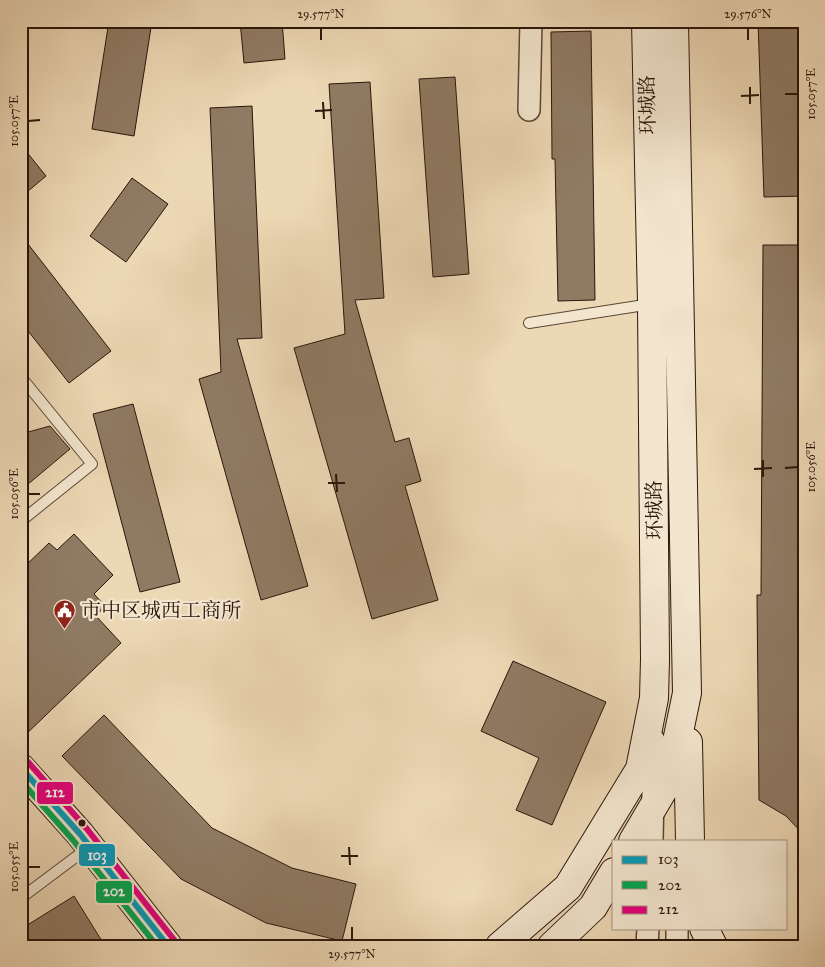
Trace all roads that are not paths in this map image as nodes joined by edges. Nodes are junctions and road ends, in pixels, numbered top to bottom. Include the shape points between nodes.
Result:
1 (531, 21) edge
2 (646, 21) edge
3 (674, 21) edge
4 (529, 110) dead end
5 (652, 304) junction
6 (530, 323) dead end
7 (21, 377) edge
8 (21, 521) edge
9 (687, 693) junction
10 (654, 698) junction
11 (21, 768) edge
12 (654, 805) junction
13 (634, 840) edge
14 (652, 840) edge
15 (681, 840) edge
16 (690, 840) edge
17 (90, 846) junction
18 (612, 875) edge
19 (21, 898) edge
20 (648, 930) edge
21 (677, 930) edge
22 (705, 930) edge
23 (168, 946) edge
24 (500, 946) edge
25 (552, 946) edge
26 (647, 946) edge
27 (677, 946) edge
28 (713, 946) edge

1 - 4 street
2 - 5 main road, 环城路
3 - 9 main road, 环城路
5 - 6 lane
5 - 10 main road, 环城路
7 - 8 lane via 92,464
9 - 12 main road, 环城路 via 669,780
9 - 15 street
9 - 16 main road
10 - 12 street
10 - 24 main road, 环城路 via 640,769 568,887
11 - 17 main road
12 - 13 main road, 环城路
12 - 14 street
17 - 19 lane
17 - 23 main road
18 - 25 main road via 593,907
20 - 26 street
21 - 27 street
22 - 28 main road

